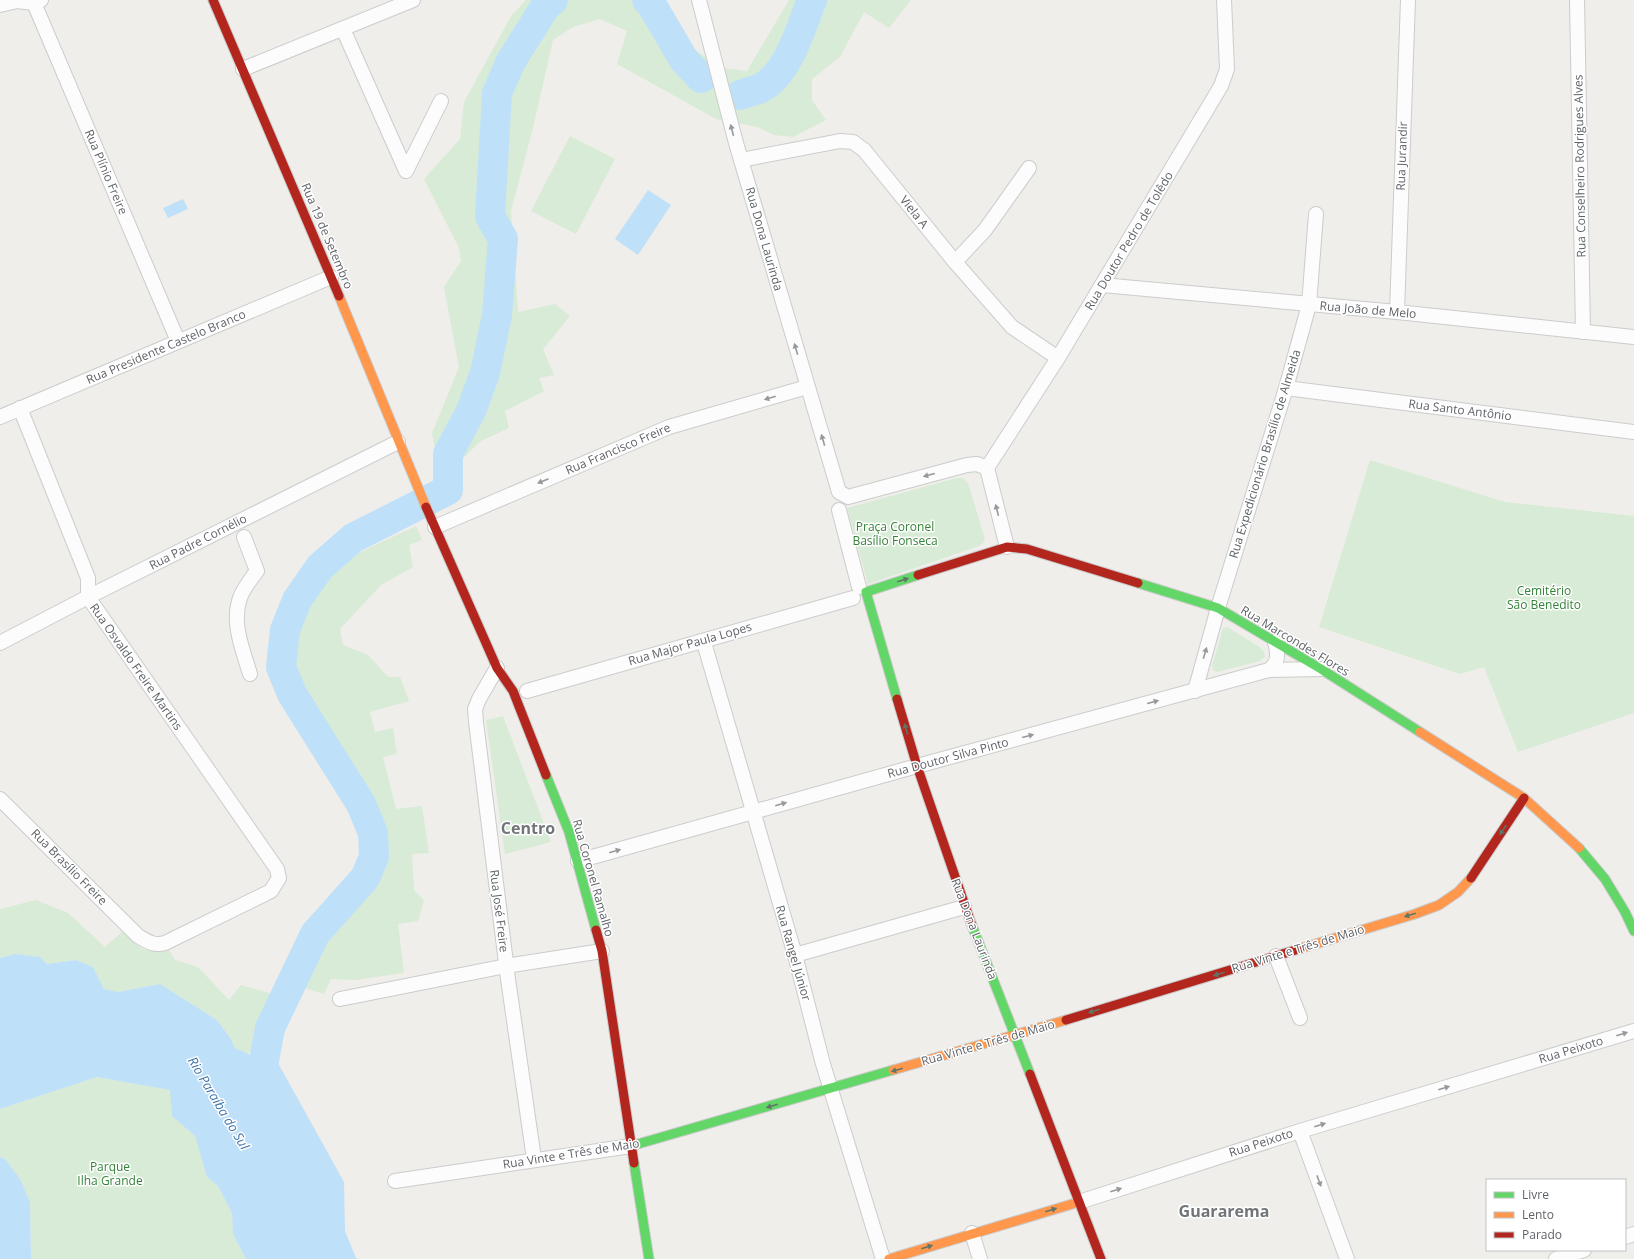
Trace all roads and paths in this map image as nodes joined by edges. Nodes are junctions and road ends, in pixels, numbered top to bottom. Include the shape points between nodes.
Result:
1 (213, 0) edge
2 (413, 0) edge
3 (699, 0) edge
4 (1224, 0) edge
5 (1408, 0) edge
6 (1578, 0) edge
7 (38, 2) edge
8 (0, 4) edge
9 (343, 30) junction
10 (243, 69) junction
11 (441, 101) dead end
12 (741, 160) junction
13 (1029, 168) dead end
14 (1316, 214) dead end
15 (955, 262) junction
16 (332, 277) junction
17 (1102, 285) junction
18 (1309, 305) junction
19 (1397, 312) junction
20 (1583, 332) junction
21 (1634, 337) edge
22 (178, 341) junction
23 (1058, 358) junction
24 (807, 387) junction
25 (1286, 388) junction
26 (20, 408) junction
27 (0, 417) edge
28 (1634, 432) edge
29 (398, 442) junction
30 (987, 468) junction
31 (839, 510) dead end
32 (433, 521) junction
33 (244, 537) dead end
34 (1007, 547) junction
35 (859, 592) junction
36 (88, 597) junction
37 (1218, 608) junction
38 (1275, 642) junction
39 (0, 644) edge
40 (705, 646) dead end
41 (497, 668) junction
42 (1321, 669) junction
43 (1269, 670) junction
44 (250, 674) dead end
45 (1195, 691) junction
46 (527, 692) dead end
47 (917, 766) junction
48 (1524, 798) junction
49 (0, 799) edge
50 (753, 812) junction
51 (578, 862) junction
52 (273, 863) joint
53 (964, 907) junction
54 (1634, 931) edge
55 (602, 951) junction
56 (795, 955) junction
57 (1276, 956) junction
58 (506, 966) junction
59 (340, 999) dead end
60 (1300, 1018) dead end
61 (1634, 1031) edge
62 (1015, 1036) junction
63 (830, 1089) junction
64 (1300, 1131) junction
65 (631, 1146) junction
66 (534, 1159) junction
67 (395, 1181) dead end
68 (1078, 1202) junction
69 (972, 1234) junction
70 (1581, 1251) edge
71 (648, 1259) edge
72 (883, 1259) edge
73 (890, 1259) edge
74 (980, 1259) edge
75 (1101, 1259) edge
76 (1347, 1259) edge
77 (1556, 1259) edge

1 - 10 main road, Rua 19 de Setembro
2 - 9 street
12 -> 3 street, Rua Dona Laurinda
4 - 17 street, Rua Doutor Pedro de Tolêdo via 1227,69 1221,86
5 - 19 street, Rua Jurandir
6 - 20 street, Rua Conselheiro Rodrigues Alves
7 - 8 street via 17,1
7 - 22 street, Rua Plínio Freire
9 - 10 street
9 - 11 street via 406,171
10 - 16 main road, Rua 19 de Setembro
12 - 15 street, Viela A via 840,140 853,142 864,150
24 -> 12 street, Rua Dona Laurinda
13 - 15 street via 985,230
14 - 18 street, Rua Expedicionário Brasílio de Almeida
15 - 23 street, Viela A via 1012,327
16 - 22 street, Rua Presidente Castelo Branco
16 - 29 main road, Rua 19 de Setembro
17 - 18 street, Rua João de Melo
17 - 23 street, Rua Doutor Pedro de Tolêdo
18 - 19 street, Rua João de Melo
18 - 25 street, Rua Expedicionário Brasílio de Almeida
19 - 20 street, Rua João de Melo
20 - 21 street, Rua João de Melo
22 - 26 street, Rua Presidente Castelo Branco
23 - 30 street, Rua Doutor Pedro de Tolêdo
30 -> 24 street, Rua Dona Laurinda via 977,464 967,465 848,497 838,492
24 -> 32 street, Rua Francisco Freire via 669,427
25 - 28 street, Rua Santo Antônio
25 - 37 street, Rua Expedicionário Brasílio de Almeida
26 - 27 street, Rua Presidente Castelo Branco
26 - 36 street, Rua Osvaldo Freire Martins via 88,578
29 - 32 main road, Rua 19 de Setembro
29 - 36 street, Rua Padre Cornélio
34 -> 30 street
31 - 35 street
32 - 41 main road, Rua Coronel Ramalho
33 - 44 street via 257,571 240,597 237,613 237,632
35 -> 34 main road, Rua Marcondes Flores
34 - 37 main road, Rua Marcondes Flores via 1027,549
35 - 46 street, Rua Major Paula Lopes
47 -> 35 main road, Rua Dona Laurinda
36 - 39 street, Rua Padre Cornélio
36 - 52 street, Rua Osvaldo Freire Martins
37 - 38 main road, Rua Marcondes Flores
45 -> 37 street, Rua Expedicionário Brasílio de Almeida
38 - 42 main road, Rua Marcondes Flores
38 - 43 street via 1277,659
40 - 50 street, Rua Rangel Júnior
41 - 51 main road, Rua Coronel Ramalho via 513,691
41 - 58 street, Rua José Freire via 475,709
42 - 43 street, Rua Doutor Silva Pinto
42 - 48 main road, Rua Marcondes Flores
43 - 45 street, Rua Doutor Silva Pinto
47 -> 45 street, Rua Doutor Silva Pinto
50 -> 47 street, Rua Doutor Silva Pinto
47 - 53 main road, Rua Dona Laurinda
48 - 54 main road, Rua Marcondes Flores via 1578,848 1605,879
48 -> 57 main road, Rua Vinte e Três de Maio via 1472,876 1458,892 1439,905
49 - 52 street, Rua Brasílio Freire via 138,936 157,945 271,891 278,878
51 -> 50 street, Rua Doutor Silva Pinto
50 - 56 street, Rua Rangel Júnior
51 - 55 main road, Rua Coronel Ramalho
53 - 56 street
53 - 62 main road, Rua Dona Laurinda
55 - 58 street
55 - 65 main road, Rua Coronel Ramalho
56 - 63 street, Rua Rangel Júnior
57 - 60 street
57 -> 62 main road, Rua Vinte e Três de Maio
58 - 59 street
58 - 66 street, Rua José Freire
64 -> 61 street, Rua Peixoto
62 -> 63 main road, Rua Vinte e Três de Maio
62 - 68 main road, Rua Dona Laurinda
63 -> 65 main road, Rua Vinte e Três de Maio
63 - 72 street, Rua Rangel Júnior
68 -> 64 street, Rua Peixoto
64 -> 76 street
65 - 66 street, Rua Vinte e Três de Maio
65 - 71 main road, Rua Coronel Ramalho
66 - 67 street, Rua Vinte e Três de Maio
69 -> 68 main road, Rua Peixoto
68 - 75 main road, Rua Dona Laurinda
73 -> 69 main road, Rua Peixoto
69 - 74 street
70 - 77 street

